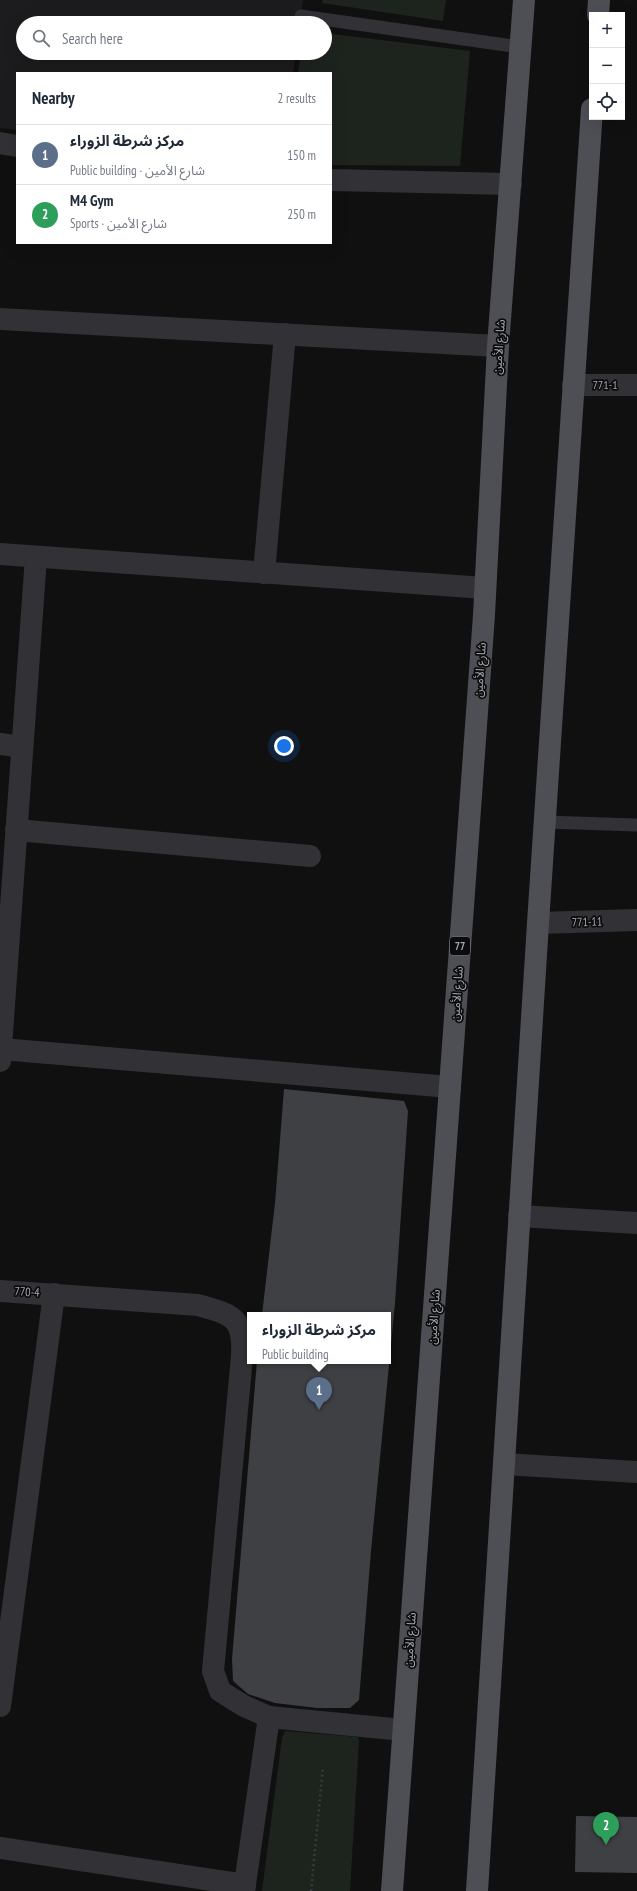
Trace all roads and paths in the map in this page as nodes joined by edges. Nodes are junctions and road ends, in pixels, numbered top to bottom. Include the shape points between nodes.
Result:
1 (524, 0) edge
2 (599, 0) edge
3 (598, 12) edge
4 (332, 20) edge
5 (520, 47) junction
6 (591, 120) edge
7 (0, 143) edge
8 (16, 146) edge
9 (332, 180) edge
10 (511, 184) junction
11 (0, 319) edge
12 (285, 334) junction
13 (498, 346) junction
14 (573, 385) junction
15 (637, 385) edge
16 (0, 554) edge
17 (36, 557) junction
18 (264, 573) junction
19 (485, 588) junction
20 (0, 744) edge
21 (22, 747) junction
22 (544, 822) junction
23 (637, 825) edge
24 (16, 830) junction
25 (310, 856) dead end
26 (637, 920) edge
27 (538, 923) junction
28 (0, 1055) edge
29 (450, 1087) junction
30 (520, 1216) junction
31 (637, 1223) edge
32 (0, 1291) edge
33 (54, 1294) junction
34 (504, 1464) junction
35 (637, 1472) edge
36 (0, 1706) edge
37 (269, 1717) junction
38 (403, 1730) junction
39 (323, 1767) dead end
40 (0, 1848) edge
41 (245, 1888) edge
42 (311, 1891) edge
43 (392, 1891) edge
44 (477, 1891) edge

1 - 5 main road, شارع الأمين / 77
2 - 3 main road
4 - 5 lane
5 - 10 main road, شارع الأمين / 77
6 - 14 main road
7 - 8 street
9 - 10 street
10 - 13 main road, شارع الأمين / 77
11 - 12 street
12 - 13 street
12 - 18 street
13 - 19 main road, شارع الأمين / 77
14 - 15 street, 771-1
14 - 22 main road
16 - 17 street
17 - 18 street
17 - 21 street
18 - 19 street
19 - 29 main road, شارع الأمين / 77
20 - 21 street
21 - 24 street
22 - 23 lane
22 - 27 main road
24 - 25 street
24 - 28 street
26 - 27 street, 771-11
27 - 30 main road
28 - 29 street
29 - 38 main road, شارع الأمين / 77
30 - 31 street
30 - 34 main road
32 - 33 street, 770-4
33 - 36 street
33 - 37 street, 770-4 via 198,1305 227,1314 237,1321 243,1344 213,1671 220,1691 244,1706
34 - 35 street
34 - 44 main road
37 - 38 street
37 - 41 street
38 - 43 main road, شارع الأمين / 77
39 - 42 path
40 - 41 street

